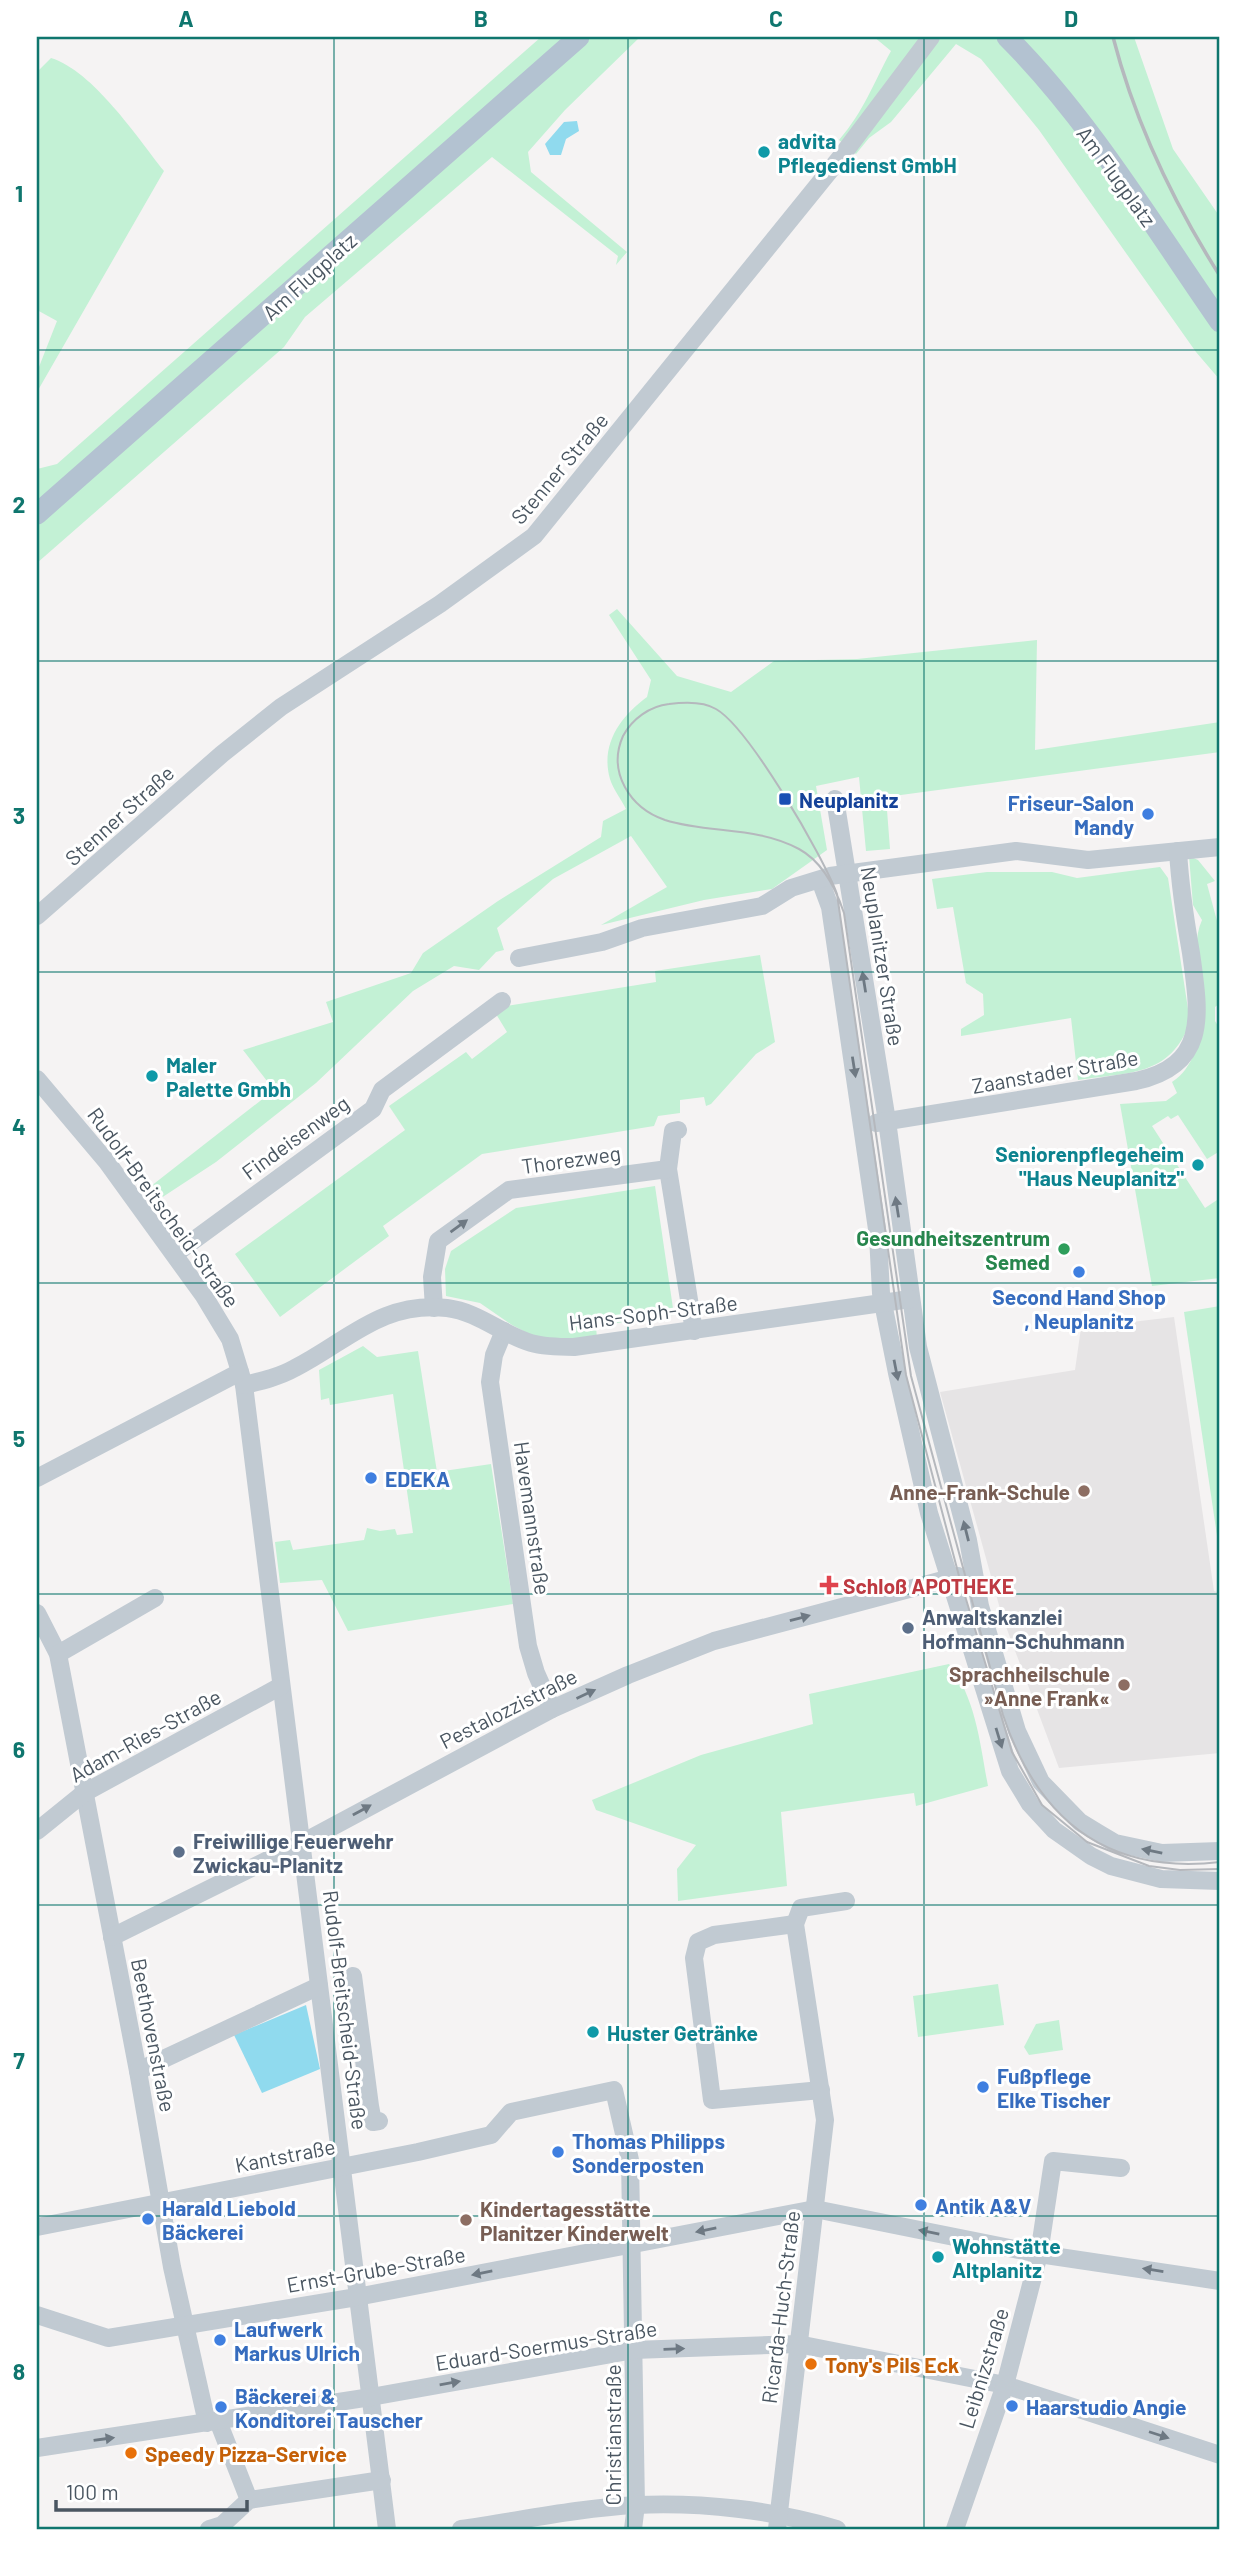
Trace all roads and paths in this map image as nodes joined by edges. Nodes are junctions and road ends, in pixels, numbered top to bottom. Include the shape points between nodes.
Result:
1 (579, 37) edge
2 (931, 37) edge
3 (1007, 37) edge
4 (1220, 322) edge
5 (37, 514) edge
6 (835, 799) dead end
7 (1220, 847) edge
8 (1178, 850) junction
9 (846, 874) junction
10 (820, 880) junction
11 (37, 916) edge
12 (519, 958) dead end
13 (502, 1001) dead end
14 (37, 1079) edge
15 (887, 1121) junction
16 (862, 1126) junction
17 (678, 1130) dead end
18 (668, 1169) junction
19 (175, 1254) junction
20 (910, 1299) junction
21 (883, 1303) junction
22 (434, 1308) junction
23 (505, 1331) junction
24 (694, 1331) junction
25 (242, 1379) junction
26 (37, 1478) edge
27 (972, 1572) junction
28 (948, 1580) junction
29 (155, 1598) dead end
30 (37, 1613) edge
31 (58, 1654) junction
32 (281, 1686) junction
33 (552, 1709) junction
34 (84, 1793) junction
35 (37, 1831) edge
36 (302, 1843) junction
37 (1220, 1851) edge
38 (1220, 1881) edge
39 (846, 1901) dead end
40 (795, 1924) junction
41 (112, 1937) junction
42 (353, 1976) dead end
43 (319, 1986) junction
44 (138, 2071) junction
45 (614, 2090) joint
46 (821, 2090) junction
47 (379, 2122) dead end
48 (343, 2167) junction
49 (1121, 2168) dead end
50 (162, 2203) junction
51 (816, 2209) junction
52 (37, 2227) edge
53 (631, 2244) junction
54 (1039, 2254) junction
55 (1220, 2281) edge
56 (357, 2297) junction
57 (37, 2315) edge
58 (185, 2325) junction
59 (798, 2344) junction
60 (634, 2350) junction
61 (1005, 2385) junction
62 (371, 2397) junction
63 (212, 2422) junction
64 (37, 2448) edge
65 (1220, 2455) edge
66 (382, 2480) junction
67 (249, 2500) junction
68 (636, 2505) junction
69 (777, 2522) edge
70 (209, 2529) edge
71 (387, 2529) edge
72 (461, 2529) edge
73 (633, 2529) edge
74 (837, 2529) edge
75 (955, 2529) edge

1 - 5 main road, Am Flugplatz
2 - 11 street, Stenner Straße via 841,158 534,536 440,604 281,707
3 - 4 main road, Am Flugplatz via 1085,131
6 - 9 street, Neuplanitzer Straße
7 - 8 street
8 - 9 street via 1088,860 1016,851
8 - 15 street, Zaanstader Straße via 1198,1025 1186,1052 1172,1066 1136,1081
9 - 10 street
15 -> 9 street, Neuplanitzer Straße
10 - 12 street via 791,888 762,906 642,928 602,942
10 -> 16 street via 830,907
13 - 19 street, Findeisenweg via 382,1090 373,1109
14 - 19 street, Rudolf-Breitscheid-Straße via 89,1139
15 - 16 street
20 -> 15 street, Neuplanitzer Straße
16 - 21 street
17 - 18 street via 673,1131
22 -> 18 street, Thorezweg via 432,1277 438,1241 509,1190
18 - 24 street
19 - 25 street, Rudolf-Breitscheid-Straße via 230,1339
20 - 21 street
27 -> 20 street, Neuplanitzer Straße via 972,1555 926,1384
21 - 24 street, Hans-Soph-Straße
21 -> 28 street via 914,1457
22 - 23 street, Hans-Soph-Straße via 472,1315
22 - 25 street, Hans-Soph-Straße via 393,1312 372,1320 298,1367
23 - 24 street, Hans-Soph-Straße via 531,1343 574,1347
23 - 33 street, Havemannstraße via 494,1355 490,1382 528,1646
25 - 26 street
25 - 32 street, Rudolf-Breitscheid-Straße
27 - 28 street
37 -> 27 street, Neuplanitzer Straße via 1161,1853 1115,1843 1080,1822 1059,1802 1038,1777 1021,1743
33 -> 28 street, Pestalozzistraße via 714,1641
28 -> 38 street via 967,1628 1004,1756 1017,1785 1039,1815 1071,1844 1111,1866 1190,1883
29 - 31 street
30 - 31 street, Beethovenstraße
31 - 34 street, Beethovenstraße
32 - 34 street, Adam-Ries-Straße
32 - 36 street, Rudolf-Breitscheid-Straße
36 -> 33 street, Pestalozzistraße
34 - 35 street, Adam-Ries-Straße
34 - 41 street, Beethovenstraße
36 - 41 street, Pestalozzistraße
36 - 43 street, Rudolf-Breitscheid-Straße
39 - 40 street via 801,1908
40 - 46 street, Ricarda-Huch-Straße
40 - 46 street via 714,1935 698,1942 694,1958 712,2100
41 - 44 street, Beethovenstraße
42 - 47 street, Rudolf-Breitscheid-Straße via 373,2122
43 - 44 street
43 - 48 street, Rudolf-Breitscheid-Straße
44 - 50 street, Beethovenstraße
45 - 48 street, Kantstraße via 511,2112 491,2134
45 - 53 street, Christianstraße via 630,2160
46 - 51 street, Ricarda-Huch-Straße via 825,2120
48 - 50 street, Kantstraße
48 - 56 street, Rudolf-Breitscheid-Straße
49 - 54 street, Leibnizstraße via 1053,2161
50 - 52 street, Kantstraße
50 - 58 street, Beethovenstraße
51 -> 53 street, Ernst-Grube-Straße
54 -> 51 street, Ernst-Grube-Straße
51 - 59 street, Ricarda-Huch-Straße
53 -> 56 street, Ernst-Grube-Straße
53 - 60 street, Christianstraße
55 -> 54 street, Ernst-Grube-Straße
54 - 61 street, Leibnizstraße
56 - 58 street, Ernst-Grube-Straße
56 - 62 street, Rudolf-Breitscheid-Straße
57 - 58 street, Ernst-Grube-Straße via 108,2338
58 - 63 street, Beethovenstraße
60 -> 59 street, Eduard-Soermus-Straße
59 - 61 street, Eduard-Soermus-Straße
59 - 69 street, Ricarda-Huch-Straße
62 -> 60 street, Eduard-Soermus-Straße
60 - 68 street, Christianstraße
61 -> 65 street, Eduard-Soermus-Straße
61 - 75 street, Leibnizstraße
62 - 63 street, Eduard-Soermus-Straße
62 - 66 street, Rudolf-Breitscheid-Straße
64 -> 63 street, Eduard-Soermus-Straße
63 - 67 street, Beethovenstraße
66 - 67 street
66 - 71 street, Rudolf-Breitscheid-Straße
67 - 70 street via 222,2525
68 - 69 street via 716,2508
68 - 72 street
68 - 73 street, Christianstraße
69 - 74 street

